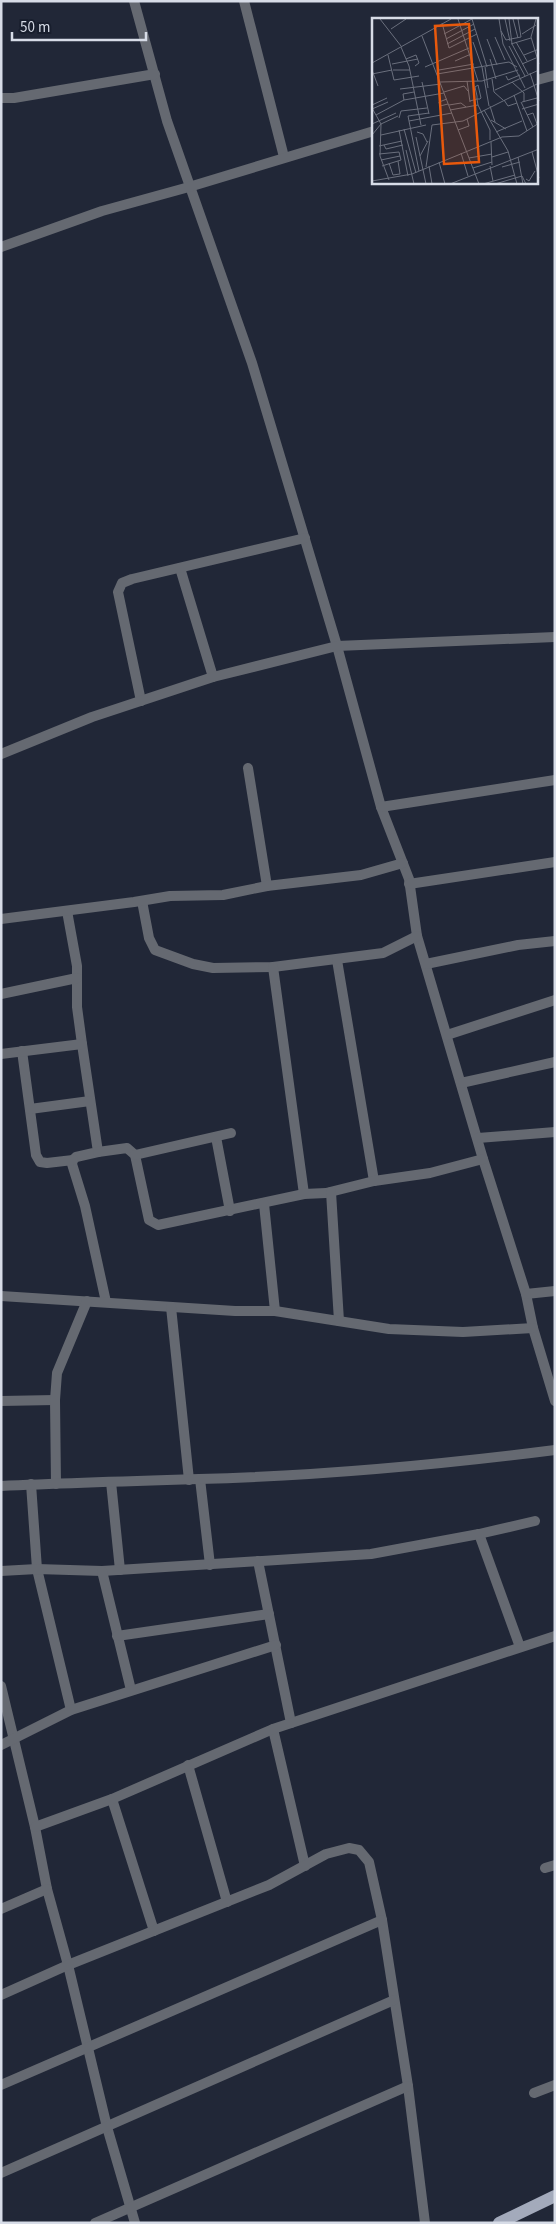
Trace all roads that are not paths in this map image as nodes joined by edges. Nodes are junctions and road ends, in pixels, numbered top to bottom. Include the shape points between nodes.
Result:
1 (134, 1) edge
2 (244, 1) edge
3 (154, 74) junction
4 (555, 74) edge
5 (538, 80) edge
6 (1, 98) edge
7 (372, 131) edge
8 (284, 157) junction
9 (189, 187) junction
10 (1, 247) edge
11 (305, 538) junction
12 (180, 568) junction
13 (555, 638) edge
14 (337, 646) junction
15 (213, 677) junction
16 (141, 701) junction
17 (1, 754) edge
18 (248, 768) dead end
19 (555, 780) edge
20 (381, 808) junction
21 (555, 862) edge
22 (403, 863) junction
23 (409, 884) junction
24 (266, 886) junction
25 (142, 901) junction
26 (68, 911) junction
27 (1, 919) edge
28 (417, 936) junction
29 (555, 941) edge
30 (337, 960) junction
31 (426, 964) junction
32 (272, 966) junction
33 (77, 978) junction
34 (1, 994) edge
35 (555, 1000) edge
36 (448, 1036) junction
37 (82, 1044) junction
38 (22, 1051) junction
39 (1, 1054) edge
40 (555, 1062) edge
41 (461, 1082) junction
42 (90, 1102) junction
43 (30, 1108) junction
44 (555, 1132) edge
45 (231, 1133) dead end
46 (216, 1137) junction
47 (478, 1138) junction
48 (98, 1152) junction
49 (135, 1156) junction
50 (483, 1159) junction
51 (72, 1160) junction
52 (374, 1181) junction
53 (331, 1192) junction
54 (304, 1194) junction
55 (264, 1204) junction
56 (230, 1211) junction
57 (555, 1291) edge
58 (526, 1294) junction
59 (1, 1296) edge
60 (87, 1301) junction
61 (106, 1302) junction
62 (171, 1307) junction
63 (275, 1311) junction
64 (339, 1321) junction
65 (533, 1328) junction
66 (55, 1400) junction
67 (1, 1401) edge
68 (555, 1401) edge
69 (555, 1450) edge
70 (195, 1479) junction
71 (111, 1482) junction
72 (31, 1484) junction
73 (56, 1484) junction
74 (1, 1486) edge
75 (536, 1521) dead end
76 (479, 1534) junction
77 (258, 1561) junction
78 (210, 1565) junction
79 (37, 1569) junction
80 (120, 1570) junction
81 (1, 1571) edge
82 (102, 1571) junction
83 (269, 1614) junction
84 (118, 1636) junction
85 (555, 1636) edge
86 (276, 1645) junction
87 (520, 1648) junction
88 (1, 1686) edge
89 (130, 1690) junction
90 (71, 1710) junction
91 (292, 1723) junction
92 (273, 1729) junction
93 (15, 1738) junction
94 (1, 1745) edge
95 (188, 1766) junction
96 (112, 1799) junction
97 (35, 1827) junction
98 (305, 1866) junction
99 (46, 1889) junction
100 (227, 1902) junction
101 (1, 1909) edge
102 (382, 1920) junction
103 (154, 1931) junction
104 (68, 1965) junction
105 (1, 1995) edge
106 (394, 2000) junction
107 (88, 2046) junction
108 (1, 2085) edge
109 (555, 2085) edge
110 (408, 2086) junction
111 (534, 2093) dead end
112 (107, 2127) junction
113 (1, 2173) edge
114 (555, 2196) edge
115 (130, 2206) junction
116 (95, 2223) edge
117 (136, 2223) edge
118 (425, 2223) edge
119 (500, 2223) edge

1 - 3 street
2 - 8 street
3 - 6 street
3 - 9 street
4 - 5 street
7 - 8 street
8 - 9 street
9 - 10 street via 102,211
9 - 11 street via 252,364
11 - 12 street
11 - 14 street
12 - 15 street
12 - 16 street via 132,579 122,583 118,592
13 - 14 street
14 - 15 street
14 - 20 street
15 - 16 street
16 - 17 street
18 - 24 street
19 - 20 street
20 - 22 street
21 - 23 street
22 - 23 street
22 - 24 street via 361,875
23 - 28 street
24 - 25 street via 223,895 170,896
25 - 26 street
25 - 32 street via 149,938 155,950 213,968
26 - 27 street
26 - 33 street
28 - 30 street via 383,953
28 - 31 street
29 - 31 street via 518,945
30 - 32 street
30 - 52 street
31 - 36 street
32 - 54 street
33 - 34 street
33 - 37 street
35 - 36 street
36 - 41 street
37 - 38 street
37 - 42 street
38 - 39 street
38 - 43 street
40 - 41 street
41 - 47 street
42 - 43 street
42 - 48 street
43 - 51 street via 36,1155 40,1162
44 - 47 street
45 - 46 street
46 - 49 street
46 - 56 street
47 - 50 street
48 - 49 street via 127,1148
48 - 51 street
49 - 56 street via 149,1220 153,1224
50 - 52 street via 430,1173
50 - 58 street
51 - 61 street
52 - 53 street
53 - 54 street
53 - 64 street
54 - 55 street
55 - 56 street
55 - 63 street
57 - 58 street
58 - 65 street
59 - 60 street
60 - 61 street
60 - 66 street via 57,1373
61 - 62 street
62 - 63 street
62 - 70 street
63 - 64 street
64 - 65 street via 398,1330 463,1332
65 - 68 street
66 - 67 street
66 - 73 street
69 - 70 street via 442,1464
70 - 71 street
70 - 78 street
71 - 73 street
71 - 80 street
72 - 73 street
72 - 74 street
72 - 79 street
75 - 76 street
76 - 77 street via 371,1554
76 - 87 street
77 - 78 street
77 - 83 street
78 - 80 street
79 - 81 street
79 - 82 street
79 - 90 street
80 - 82 street
82 - 84 street
83 - 84 street
83 - 86 street
84 - 89 street
85 - 87 street
86 - 89 street
86 - 91 street
87 - 91 street
88 - 93 street
89 - 90 street
90 - 93 street
91 - 92 street
92 - 95 street
92 - 98 street
93 - 94 street
93 - 97 street
95 - 96 street
95 - 100 street
96 - 97 street
96 - 103 street
97 - 99 street
98 - 100 street
98 - 102 street via 326,1854 349,1848 363,1853 374,1878
99 - 101 street
99 - 104 street
100 - 103 street
102 - 106 street
102 - 107 street
103 - 104 street
104 - 105 street
104 - 107 street
106 - 110 street
106 - 112 street
107 - 108 street
107 - 112 street
109 - 111 street
110 - 115 street
110 - 118 street
112 - 113 street
112 - 115 street
114 - 119 main road
115 - 116 street
115 - 117 street

